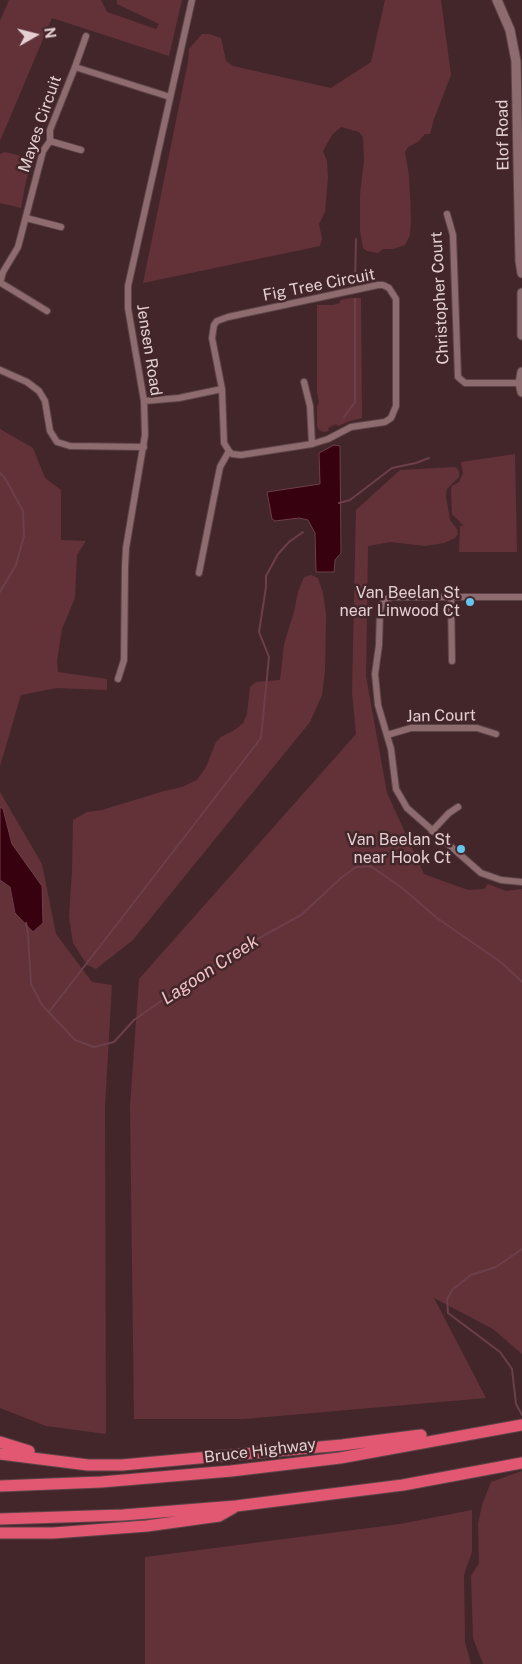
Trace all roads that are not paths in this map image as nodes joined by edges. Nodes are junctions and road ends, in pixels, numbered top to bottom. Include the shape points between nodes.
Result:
1 (192, 0) edge
2 (497, 0) edge
3 (86, 36) dead end
4 (75, 67) junction
5 (170, 97) junction
6 (50, 141) junction
7 (81, 150) dead end
8 (447, 214) dead end
9 (26, 218) junction
10 (61, 227) dead end
11 (522, 273) edge
12 (0, 283) edge
13 (522, 293) edge
14 (47, 311) dead end
15 (522, 336) edge
16 (0, 370) edge
17 (522, 372) edge
18 (304, 382) dead end
19 (521, 387) edge
20 (222, 389) junction
21 (144, 401) junction
22 (312, 444) junction
23 (144, 447) junction
24 (229, 451) junction
25 (199, 573) dead end
26 (450, 597) junction
27 (522, 597) edge
28 (452, 662) dead end
29 (118, 679) dead end
30 (496, 734) dead end
31 (387, 735) junction
32 (458, 807) dead end
33 (432, 831) junction
34 (522, 882) edge
35 (522, 1425) edge
36 (500, 1429) junction
37 (0, 1442) edge
38 (0, 1454) edge
39 (57, 1461) junction
40 (522, 1463) edge
41 (0, 1486) edge
42 (236, 1506) junction
43 (0, 1519) edge
44 (0, 1533) edge

1 - 5 street, Jensen Road
2 - 11 street, Elof Road via 510,30 516,61
3 - 4 street
4 - 5 street, Mayes Circuit
4 - 6 street, Mayes Circuit via 50,130
5 - 21 street, Jensen Road via 128,286 129,318
6 - 7 street
6 - 9 street, Mayes Circuit via 43,151
8 - 19 street, Christopher Court via 453,235 458,376 470,384
9 - 10 street
9 - 12 street, Mayes Circuit via 18,246
12 - 14 street
13 - 15 street
16 - 23 street via 39,390 45,401 50,431 57,442 70,446
17 - 19 street
18 - 22 street via 311,414
20 - 21 street
20 - 22 street, Fig Tree Circuit via 212,338 218,321 378,285 388,288 395,295 396,304 394,414 385,422 351,427
20 - 24 street, Fig Tree Circuit via 223,439
21 - 23 street, Jensen Road
22 - 24 street, Fig Tree Circuit via 241,455
23 - 29 street, Jensen Road via 126,548 124,660
24 - 25 street via 220,467
26 - 27 street
26 - 28 street
26 - 31 street via 393,596 382,604 375,693
30 - 31 street, Jan Court via 477,728 411,728
31 - 33 street via 400,798
32 - 33 street
33 - 34 street via 481,872 501,880
35 - 36 highway, Bruce Highway
36 - 39 highway via 456,1430 368,1443 122,1465
36 - 41 highway, Bruce Highway via 340,1458 240,1470 141,1480
37 - 39 highway
38 - 39 highway
40 - 42 highway via 404,1485
42 - 43 highway via 123,1515
42 - 44 highway via 219,1516 148,1526 61,1533

